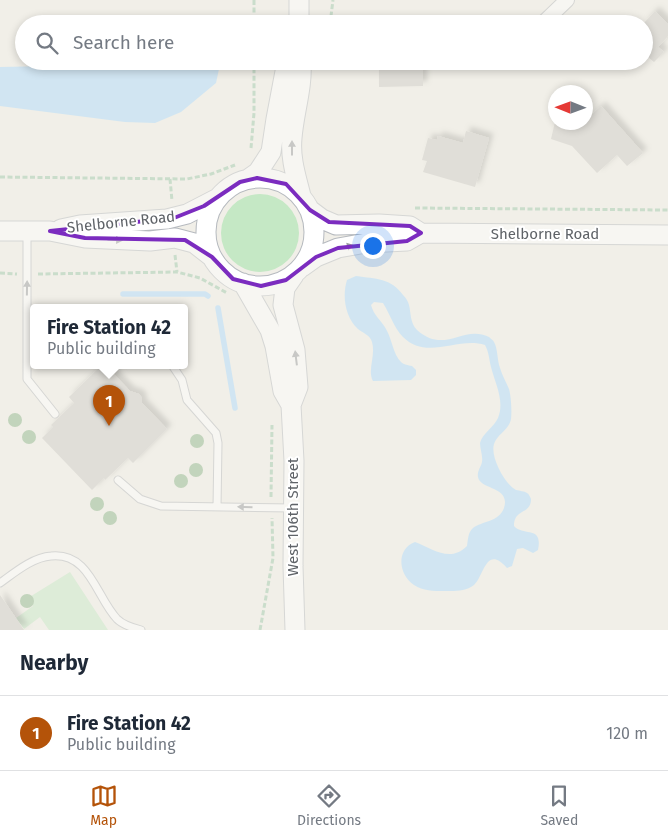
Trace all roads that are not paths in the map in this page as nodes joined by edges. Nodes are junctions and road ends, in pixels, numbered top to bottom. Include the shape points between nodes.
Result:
1 (567, 0) edge
2 (551, 15) edge
3 (285, 70) edge
4 (302, 70) edge
5 (244, 171) junction
6 (219, 197) junction
7 (305, 203) junction
8 (0, 231) edge
9 (27, 231) junction
10 (50, 231) junction
11 (421, 233) junction
12 (668, 235) edge
13 (212, 257) junction
14 (298, 271) junction
15 (237, 291) junction
16 (30, 311) edge
17 (175, 369) edge
18 (291, 405) junction
19 (55, 414) dead end
20 (118, 480) dead end
21 (217, 507) junction
22 (293, 508) junction
23 (0, 583) edge
24 (141, 630) edge
25 (295, 630) edge

1 - 2 street
3 - 5 street via 271,152 258,172
7 -> 4 street via 293,164 292,148
5 - 6 street
5 - 7 street via 257,178 286,184
6 - 10 street, Shelborne Road via 187,214 167,219 80,225
6 - 13 street via 206,226
7 - 11 street, Shelborne Road via 322,219 336,225 410,226
7 - 14 street via 313,219 314,239 312,249
8 - 9 street, Shelborne Road
9 - 10 street, Shelborne Road
16 -> 9 lane
10 -> 13 street, Shelborne Road via 85,238 150,241 175,238 186,240
11 - 12 street, Shelborne Road
14 -> 11 street, Shelborne Road via 316,257 338,248 408,241
13 - 15 street
14 - 15 street via 269,286
18 -> 14 street, West 106th Street via 298,387 297,367 283,296
15 - 18 street, West 106th Street via 270,330 283,391
16 - 19 lane via 27,379
17 - 21 lane via 182,380 187,400 216,433
18 - 22 street, West 106th Street
20 - 21 lane via 140,499 161,506
22 -> 21 lane
22 - 25 street, West 106th Street
23 - 24 lane via 38,559 51,555 67,558 90,575 117,619

